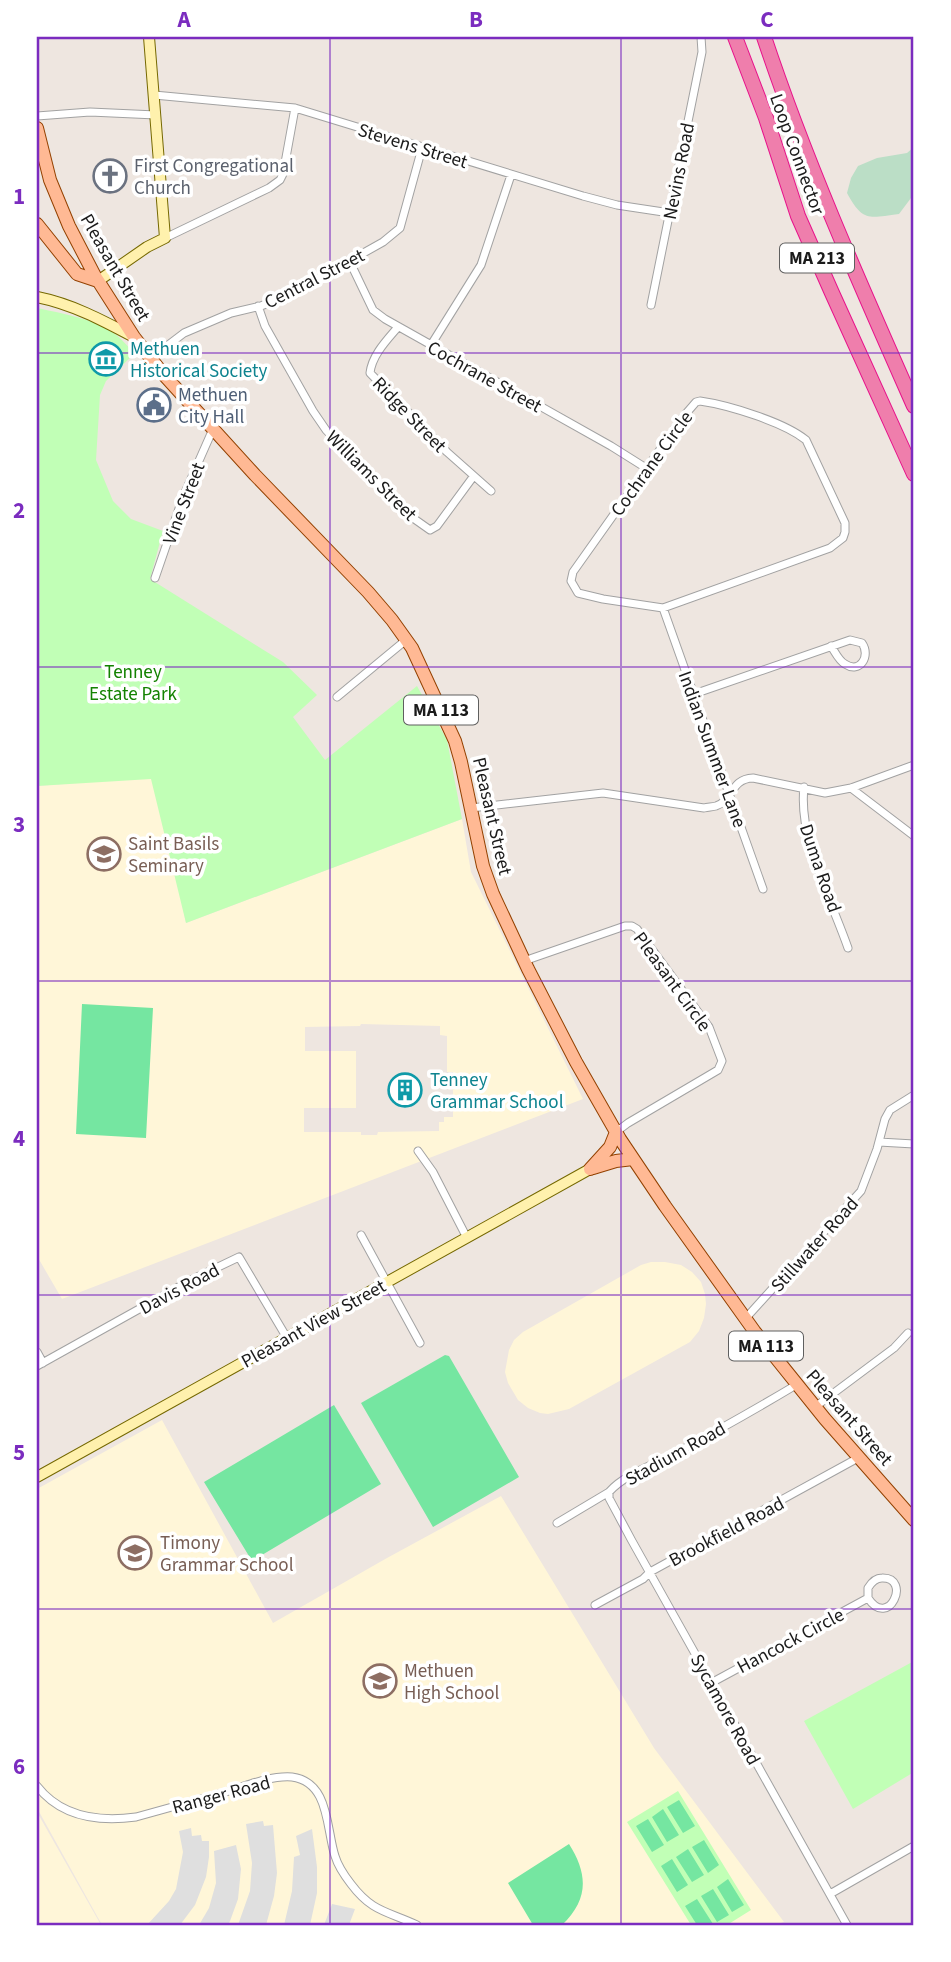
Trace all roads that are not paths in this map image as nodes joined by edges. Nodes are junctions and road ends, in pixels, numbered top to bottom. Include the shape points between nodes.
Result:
1 (149, 37) edge
2 (701, 37) edge
3 (735, 37) edge
4 (764, 37) edge
5 (771, 37) edge
6 (154, 95) junction
7 (295, 108) junction
8 (156, 115) junction
9 (37, 116) edge
10 (795, 127) junction
11 (37, 128) edge
12 (422, 148) junction
13 (511, 175) junction
14 (670, 213) junction
15 (37, 224) edge
16 (165, 238) junction
17 (349, 260) junction
18 (98, 281) junction
19 (37, 297) edge
20 (651, 305) dead end
21 (258, 306) junction
22 (398, 327) junction
23 (134, 337) junction
24 (431, 345) junction
25 (151, 358) junction
26 (914, 406) edge
27 (214, 429) junction
28 (646, 468) junction
29 (914, 474) edge
30 (473, 477) junction
31 (491, 491) dead end
32 (155, 578) dead end
33 (663, 608) junction
34 (406, 640) junction
35 (831, 646) junction
36 (694, 694) junction
37 (337, 697) dead end
38 (914, 765) edge
39 (804, 787) junction
40 (851, 788) junction
41 (730, 794) junction
42 (471, 808) junction
43 (914, 836) edge
44 (763, 889) dead end
45 (848, 948) dead end
46 (524, 961) junction
47 (914, 1096) edge
48 (616, 1132) junction
49 (879, 1142) junction
50 (914, 1144) edge
51 (418, 1151) dead end
52 (633, 1159) junction
53 (590, 1170) junction
54 (361, 1236) dead end
55 (467, 1238) junction
56 (387, 1282) junction
57 (746, 1319) junction
58 (908, 1332) dead end
59 (287, 1338) junction
60 (420, 1343) dead end
61 (37, 1352) edge
62 (40, 1364) edge
63 (796, 1385) junction
64 (815, 1407) junction
65 (858, 1458) junction
66 (37, 1477) edge
67 (609, 1492) junction
68 (914, 1520) edge
69 (556, 1523) dead end
70 (650, 1572) junction
71 (868, 1598) junction
72 (595, 1605) dead end
73 (711, 1683) junction
74 (37, 1786) edge
75 (914, 1846) edge
76 (830, 1894) junction
77 (417, 1925) edge
78 (847, 1925) edge

1 - 6 street
2 - 14 street, Nevins Road via 702,52
3 - 29 highway, Loop Connector / MA 213 via 798,216
4 - 10 highway, Loop Connector / MA 213
5 - 10 highway
6 - 7 street, Stevens Street
6 - 8 street
7 - 12 street, Stevens Street
7 - 16 street via 280,180
8 - 9 street via 90,112
8 - 16 street
10 - 26 highway, Loop Connector / MA 213
11 - 18 main road, Pleasant Street / MA 113 via 55,191
12 - 13 street, Stevens Street
12 - 17 street, Central Street via 400,228
13 - 14 street, Stevens Street via 617,205
13 - 24 street via 481,265
14 - 20 street, Nevins Road
15 - 18 main road, MA 113 via 77,274
16 - 18 street
17 - 21 street, Central Street via 294,292
17 - 22 street, Cochrane Street via 373,310
18 - 23 main road, Pleasant Street / MA 113
19 - 23 street via 75,307
21 - 25 street, Central Street via 184,332
21 - 30 street, Williams Street via 265,327 326,430 413,518 430,530 437,526
22 - 24 street, Cochrane Street
22 - 30 street, Ridge Street via 378,352 370,373
23 - 25 main road, Pleasant Street / MA 113
24 - 28 street, Cochrane Street
25 - 27 main road, Pleasant Street / MA 113
27 - 32 street, Vine Street via 183,496
27 - 34 main road, Pleasant Street / MA 113 via 368,592
28 - 33 street, Cochrane Circle via 571,581 578,593
28 - 33 street, Cochrane Circle via 696,402 712,402 806,440 845,523 843,538 830,548
30 - 31 street, Ridge Street
33 - 36 street, Indian Summer Lane
34 - 37 street
34 - 42 main road, Pleasant Street / MA 113 via 455,741
35 - 35 street via 849,666 858,666 866,655 858,640
35 - 36 street
36 - 41 street, Indian Summer Lane
38 - 40 street
39 - 40 street via 825,793
39 - 41 street via 744,778
39 - 45 street, Duma Road via 802,811 809,841
40 - 43 street
41 - 42 street via 719,806 704,808 603,793
41 - 44 street, Indian Summer Lane
42 - 46 main road, Pleasant Street / MA 113 via 483,866
46 - 48 main road, Pleasant Street / MA 113
46 - 48 street, Pleasant Circle via 632,926 709,1027 722,1060 718,1070
47 - 49 street, Stillwater Road via 890,1110
48 - 52 main road, Pleasant Street / MA 113
48 - 53 main road via 610,1147
49 - 50 street
49 - 57 street, Stillwater Road via 861,1191
51 - 55 street
52 - 53 main road
52 - 57 main road, Pleasant Street / MA 113
53 - 55 street, Pleasant View Street
54 - 56 street
55 - 56 street, Pleasant View Street
56 - 59 street, Pleasant View Street
56 - 60 street
57 - 63 main road, Pleasant Street / MA 113
58 - 64 street via 894,1348
59 - 62 street, Davis Road via 239,1256
59 - 66 street, Pleasant View Street
61 - 62 street
63 - 64 main road, Pleasant Street / MA 113
63 - 67 street, Stadium Road
64 - 65 main road, Pleasant Street / MA 113
65 - 68 main road, Pleasant Street / MA 113
65 - 70 street, Brookfield Road
67 - 69 street, Stadium Road
67 - 70 street, Sycamore Road
70 - 72 street, Brookfield Road
70 - 73 street, Sycamore Road
71 - 71 street, Hancock Circle via 878,1608 887,1607 896,1598 896,1588 885,1578 874,1580
71 - 73 street, Hancock Circle
73 - 76 street, Sycamore Road
74 - 77 street, Ranger Road via 65,1809 116,1819 260,1782 291,1777 303,1781 323,1803 335,1858 350,1883 371,1906
75 - 76 street
76 - 78 street, Sycamore Road

